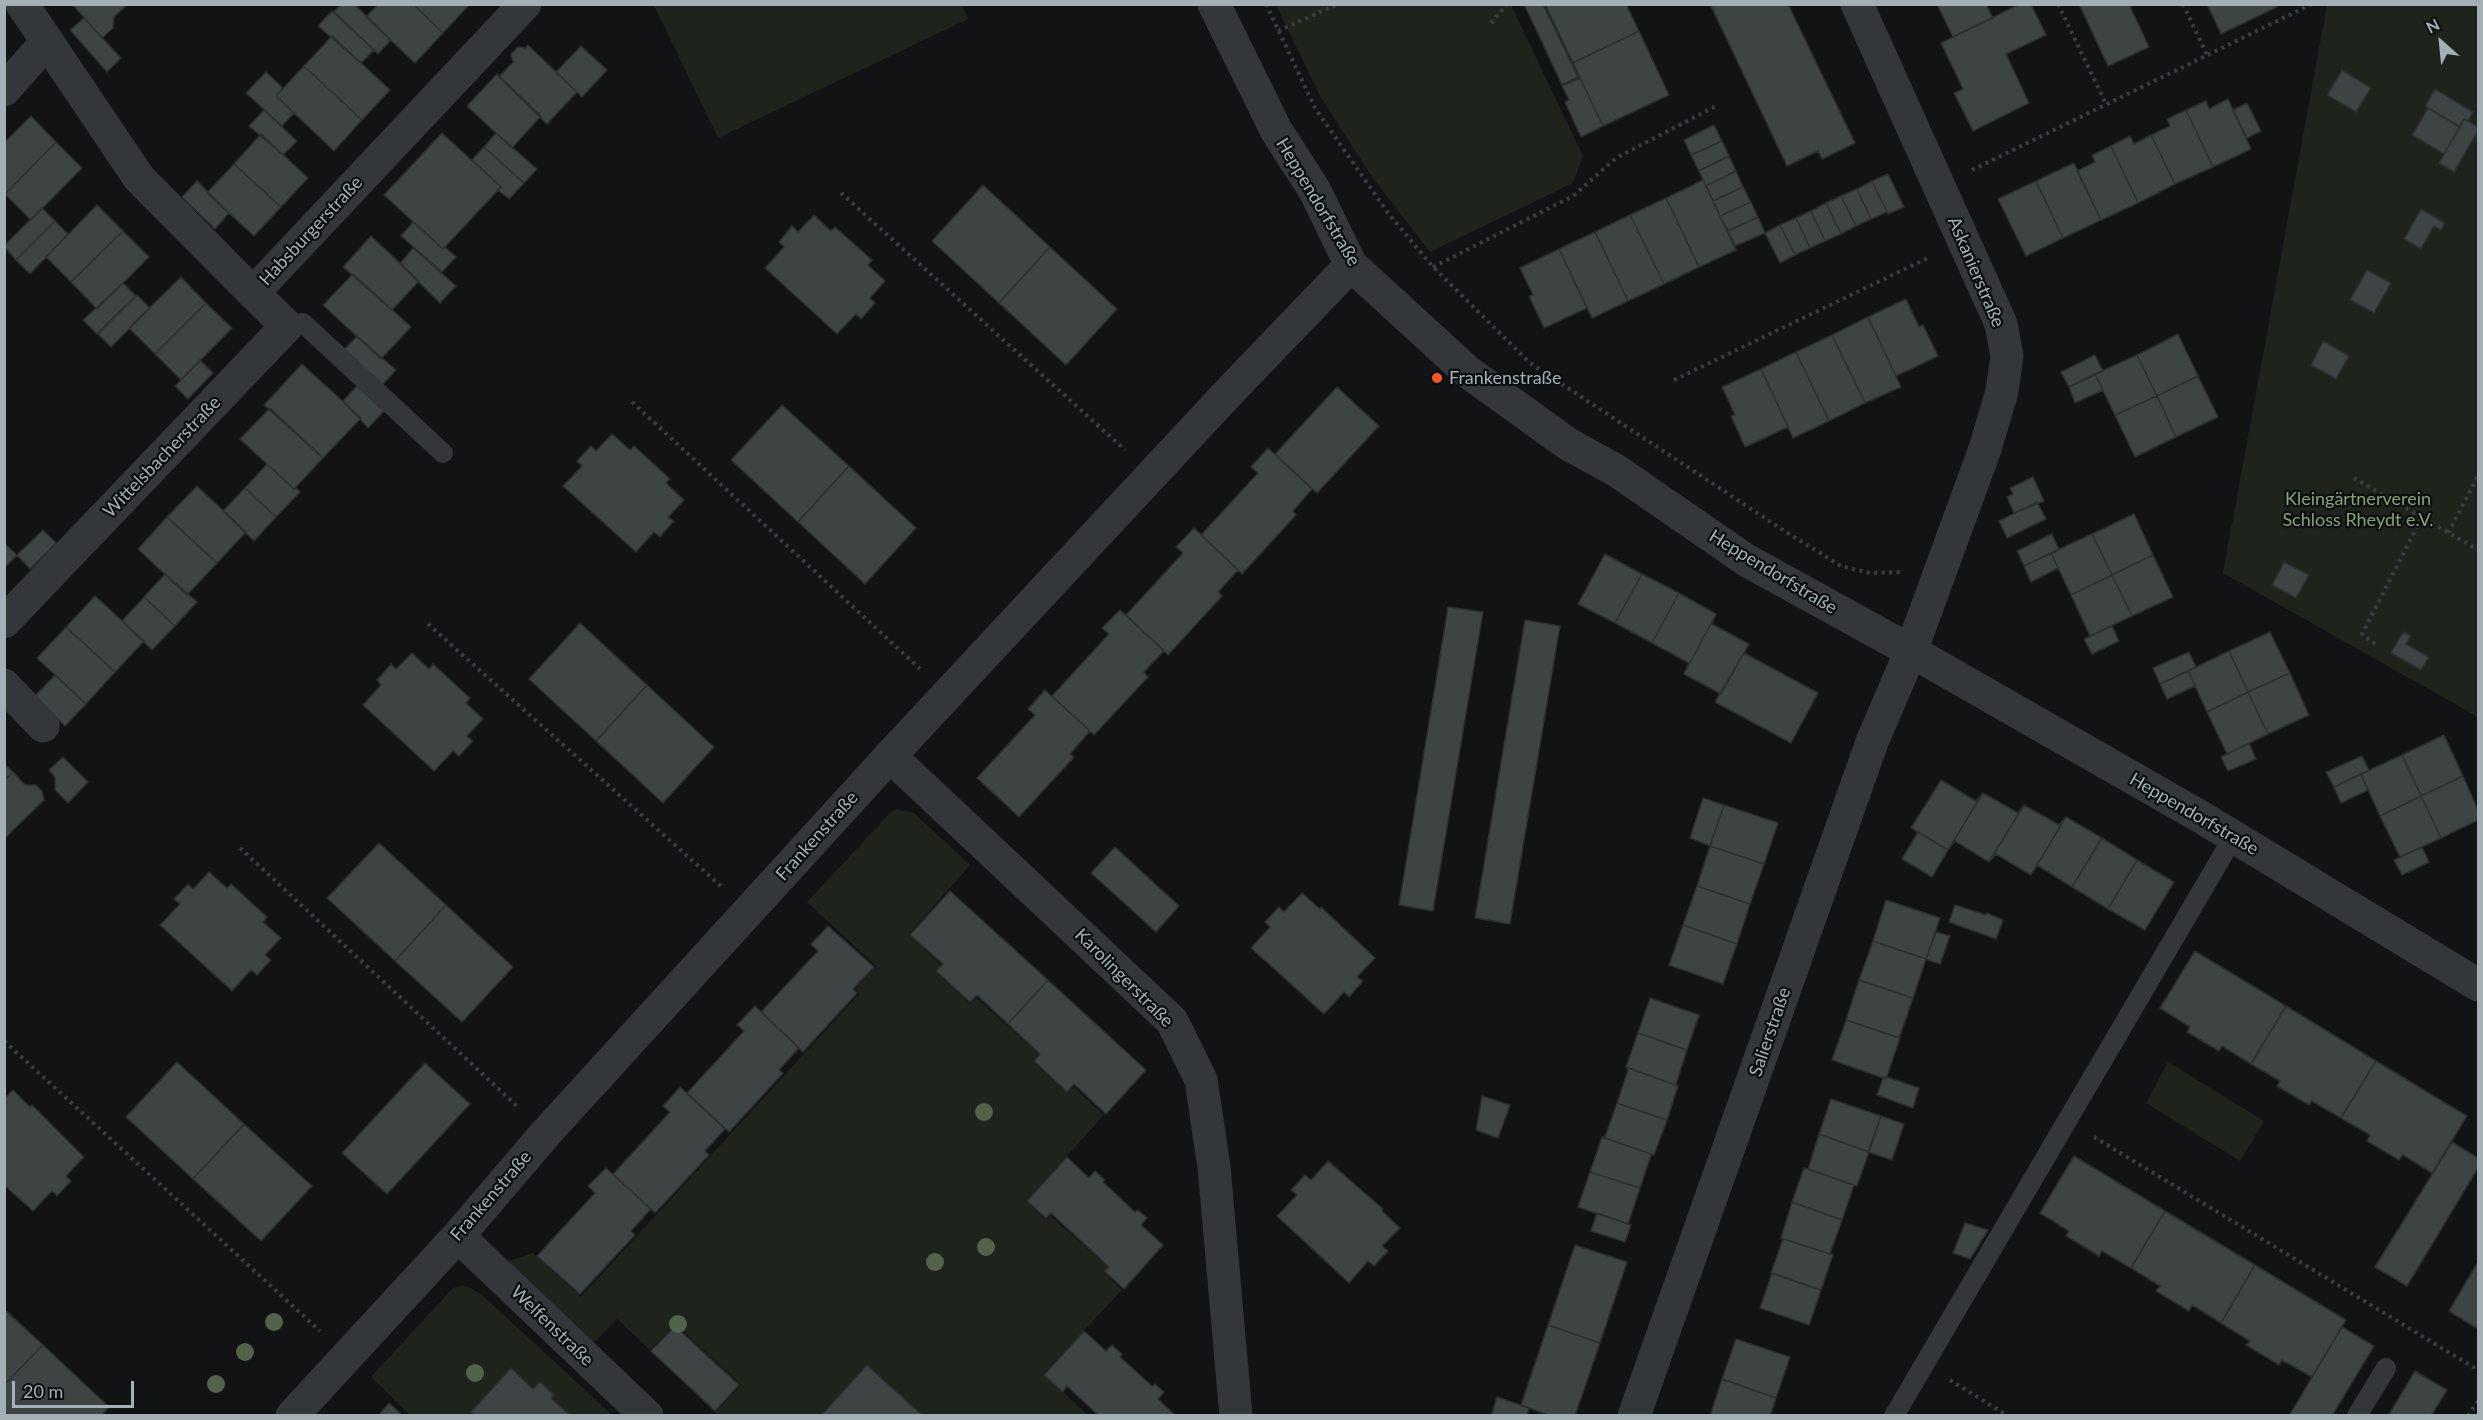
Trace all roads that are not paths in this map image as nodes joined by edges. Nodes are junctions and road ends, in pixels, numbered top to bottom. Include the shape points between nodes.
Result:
1 (22, 4) edge
2 (525, 4) edge
3 (1214, 4) edge
4 (1857, 4) edge
5 (46, 43) junction
6 (4, 90) edge
7 (1351, 265) junction
8 (253, 292) junction
9 (286, 327) junction
10 (443, 453) dead end
11 (4, 621) edge
12 (1911, 651) junction
13 (4, 685) edge
14 (43, 726) dead end
15 (890, 756) junction
16 (2234, 836) junction
17 (2478, 985) edge
18 (458, 1236) junction
19 (2386, 1368) dead end
20 (292, 1416) edge
21 (647, 1416) edge
22 (1236, 1416) edge
23 (1634, 1416) edge
24 (1894, 1416) edge
25 (2357, 1416) edge

1 - 5 street, Habsburgerstraße
2 - 8 street, Habsburgerstraße
3 - 7 street, Heppendorfstraße via 1276,130 1315,191
4 - 12 street, Askanierstraße via 2001,324 2007,356 2002,391 1985,449
5 - 6 street
5 - 8 street, Habsburgerstraße via 139,178
7 - 12 street, Heppendorfstraße via 1468,372 1569,444 1617,471 1746,560
7 - 15 street, Frankenstraße
8 - 9 street
9 - 10 lane via 303,323
9 - 11 street, Wittelsbacherstraße
12 - 16 street, Heppendorfstraße
12 - 23 street, Salierstraße via 1872,742
13 - 14 street
15 - 18 street, Frankenstraße via 546,1133
15 - 22 street, Karolingerstraße via 1172,1021 1201,1080 1214,1167
16 - 17 street, Heppendorfstraße
16 - 24 lane
18 - 20 street, Frankenstraße
18 - 21 street, Welfenstraße
19 - 25 lane

